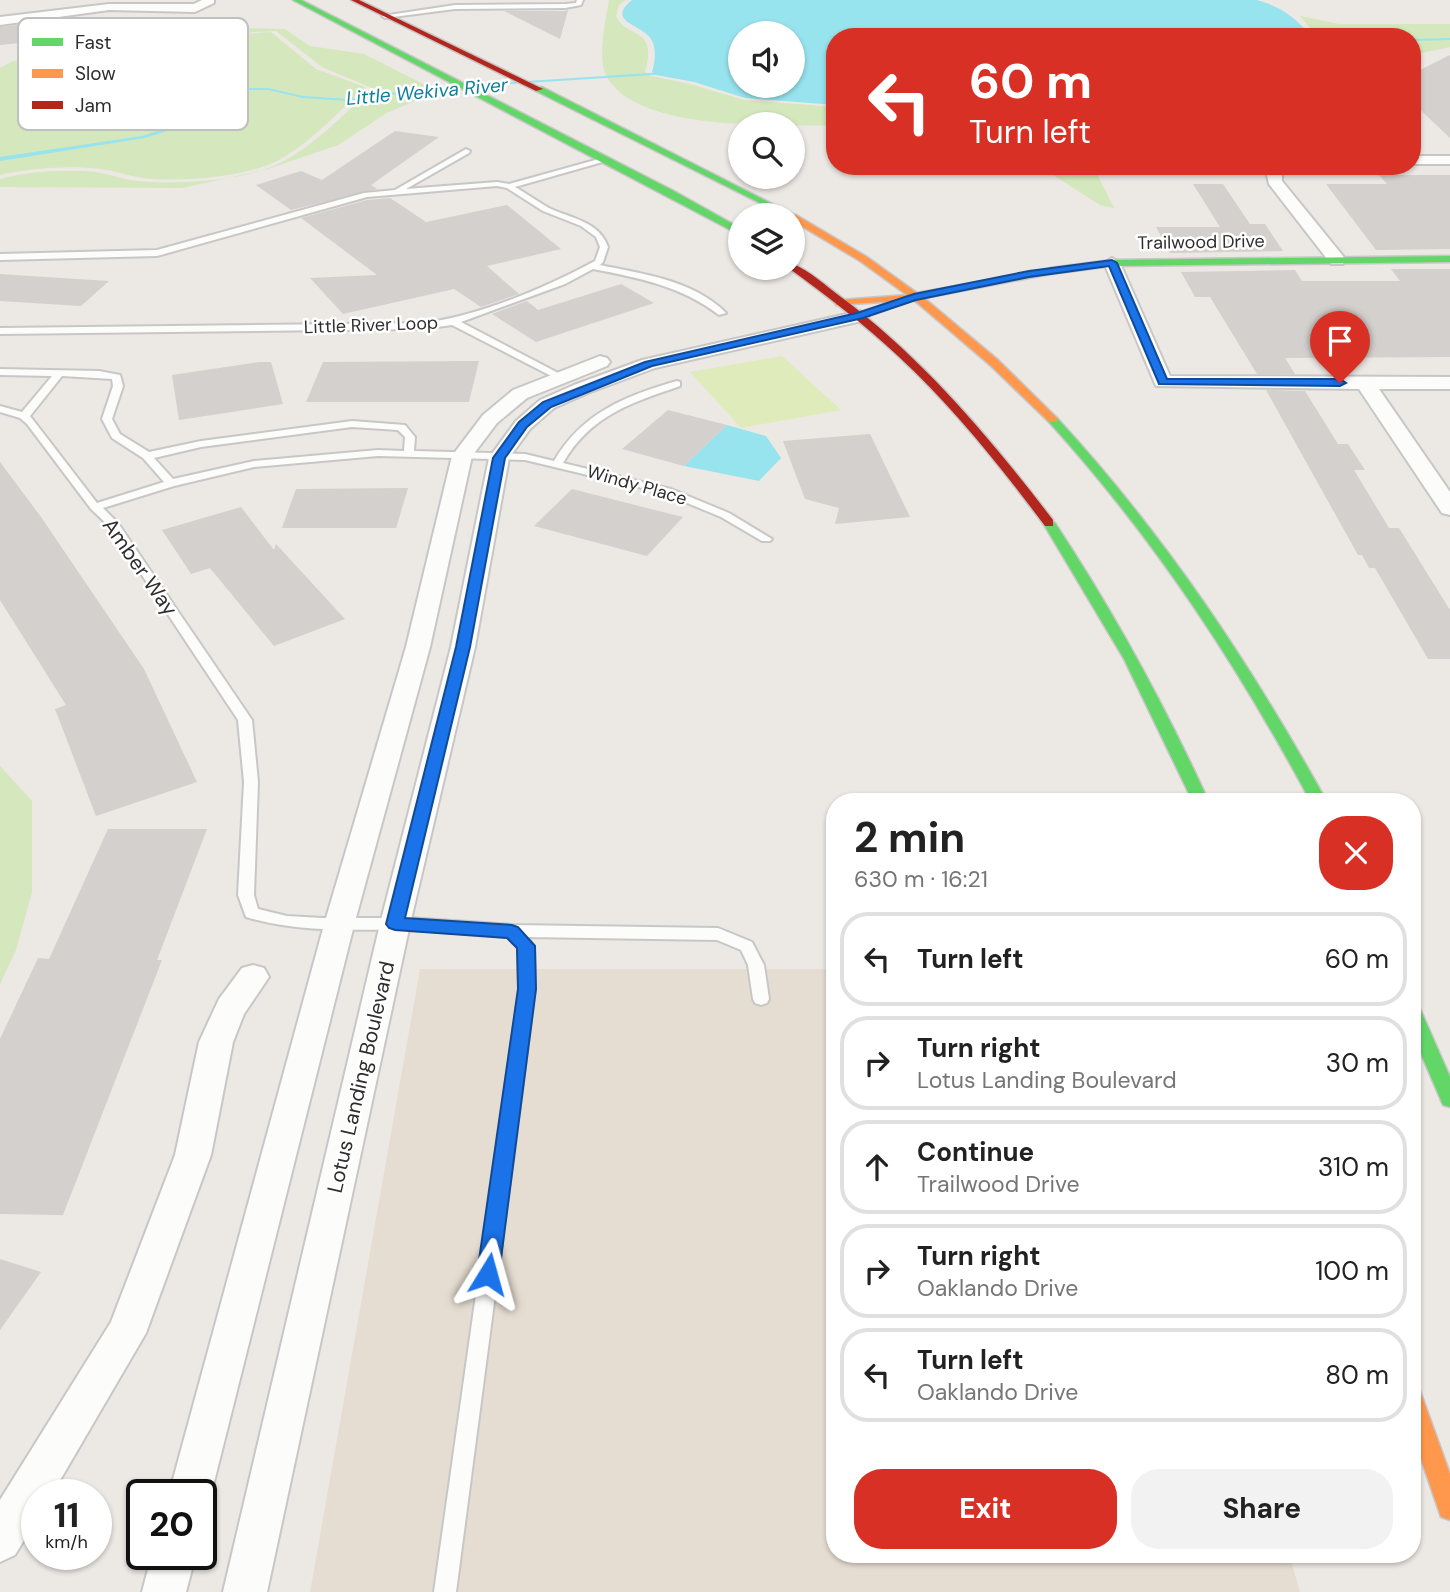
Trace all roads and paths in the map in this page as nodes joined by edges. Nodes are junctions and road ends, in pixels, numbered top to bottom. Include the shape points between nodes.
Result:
1 (44, 0) edge
2 (208, 0) edge
3 (296, 0) edge
4 (318, 0) edge
5 (354, 0) edge
6 (580, 0) edge
7 (490, 3) edge
8 (111, 4) edge
9 (59, 14) junction
10 (385, 16) junction
11 (25, 18) edge
12 (18, 19) edge
13 (0, 21) edge
14 (466, 151) dead end
15 (1421, 158) edge
16 (603, 159) junction
17 (1450, 160) edge
18 (1274, 175) edge
19 (509, 186) junction
20 (395, 192) junction
21 (745, 203) edge
22 (764, 203) edge
23 (805, 224) edge
24 (728, 226) edge
25 (0, 256) edge
26 (1450, 259) edge
27 (1338, 260) junction
28 (1112, 263) junction
29 (592, 266) junction
30 (805, 276) edge
31 (914, 297) junction
32 (850, 309) junction
33 (722, 313) dead end
34 (453, 322) junction
35 (0, 331) edge
36 (0, 372) edge
37 (61, 373) junction
38 (559, 377) junction
39 (1365, 383) junction
40 (1450, 383) edge
41 (677, 384) dead end
42 (0, 409) edge
43 (24, 416) junction
44 (409, 453) junction
45 (147, 456) junction
46 (462, 456) junction
47 (499, 458) junction
48 (557, 464) junction
49 (171, 483) junction
50 (95, 507) junction
51 (1450, 508) edge
52 (766, 539) dead end
53 (1197, 793) edge
54 (1314, 793) edge
55 (395, 924) junction
56 (340, 925) junction
57 (512, 931) junction
58 (253, 977) dead end
59 (761, 999) dead end
60 (1421, 1033) edge
61 (1450, 1099) edge
62 (1421, 1424) edge
63 (1424, 1432) junction
64 (1450, 1470) edge
65 (194, 1479) edge
66 (1450, 1508) edge
67 (0, 1540) edge
68 (170, 1570) edge
69 (164, 1592) edge
70 (245, 1592) edge
71 (445, 1592) edge

1 - 9 street
2 - 8 street via 195,8
3 - 16 main road
4 - 10 main road via 352,16
5 - 10 main road
6 - 7 lane via 565,6
7 - 10 lane
8 - 9 street
9 - 11 street
10 - 22 main road
12 - 13 street
14 - 20 lane
15 - 17 street
16 - 19 lane
16 - 21 main road via 648,160
16 - 24 main road
18 - 27 street via 1274,181
19 - 20 lane
19 - 29 lane via 600,236 604,247 599,262
20 - 25 lane via 324,205 157,253
23 - 31 main road
26 - 27 main road, Trailwood Drive
27 - 28 main road, Trailwood Drive
28 - 31 main road, Trailwood Drive
28 - 39 street via 1163,382
29 - 33 lane via 679,285
29 - 34 lane, Little River Loop via 562,282
30 - 32 main road
31 - 32 main road, Trailwood Drive
31 - 32 main road, Trailwood Drive
31 - 54 main road via 1019,385 1124,496 1229,641
32 - 38 street via 631,351
32 - 47 street, Lotus Landing Boulevard via 649,364 581,389 547,404 523,425
32 - 53 main road via 944,396 1038,504 1128,646 1171,729
34 - 35 lane, Little River Loop
34 - 38 lane
36 - 37 lane
37 - 43 lane
37 - 45 lane via 117,377 107,419 116,436
38 - 46 street via 510,402 490,419
39 - 40 street
39 - 51 street
41 - 48 lane via 603,412 568,442
42 - 43 lane
43 - 50 lane
44 - 45 lane via 410,437 401,427 352,424 201,444
44 - 46 lane, Amber Way
44 - 49 lane, Amber Way via 254,464
45 - 49 lane
46 - 47 lane, Amber Way
46 - 56 street via 418,647
47 - 48 lane, Windy Place via 525,457
47 - 55 street, Lotus Landing Boulevard via 463,647
48 - 52 lane, Windy Place via 667,491 725,515
49 - 50 lane, Amber Way
50 - 56 lane, Amber Way via 114,525 245,720 251,782 246,895 251,913 279,923
55 - 56 lane
55 - 57 lane
55 - 70 street, Lotus Landing Boulevard
56 - 65 street
57 - 59 lane via 718,934 747,946 756,965
57 - 71 lane via 526,946 527,989
58 - 67 street via 230,1007 216,1042 193,1155 126,1333
60 - 61 main road
62 - 63 main road
63 - 64 main road
63 - 66 main road
68 - 69 street

